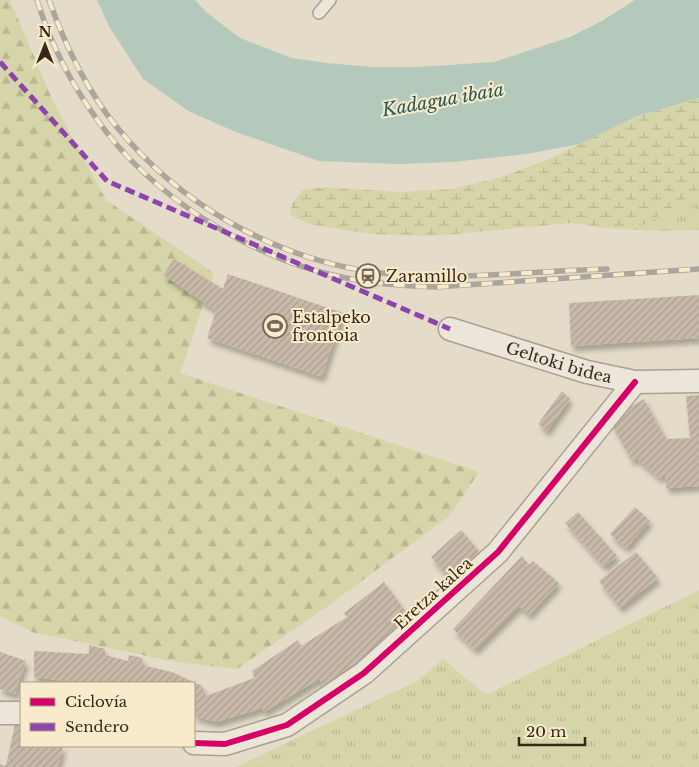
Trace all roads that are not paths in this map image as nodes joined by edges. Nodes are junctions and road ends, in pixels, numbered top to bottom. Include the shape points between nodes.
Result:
1 (330, 0) edge
2 (319, 13) dead end
3 (450, 329) dead end
4 (699, 381) edge
5 (635, 382) junction
6 (0, 713) edge
7 (20, 713) edge
8 (195, 743) edge

1 - 2 lane
3 - 5 street, Geltoki bidea via 587,372
4 - 5 street, Geltoki bidea
5 - 8 street, Eretza kalea via 498,552 364,674 287,725 225,744
6 - 7 street

